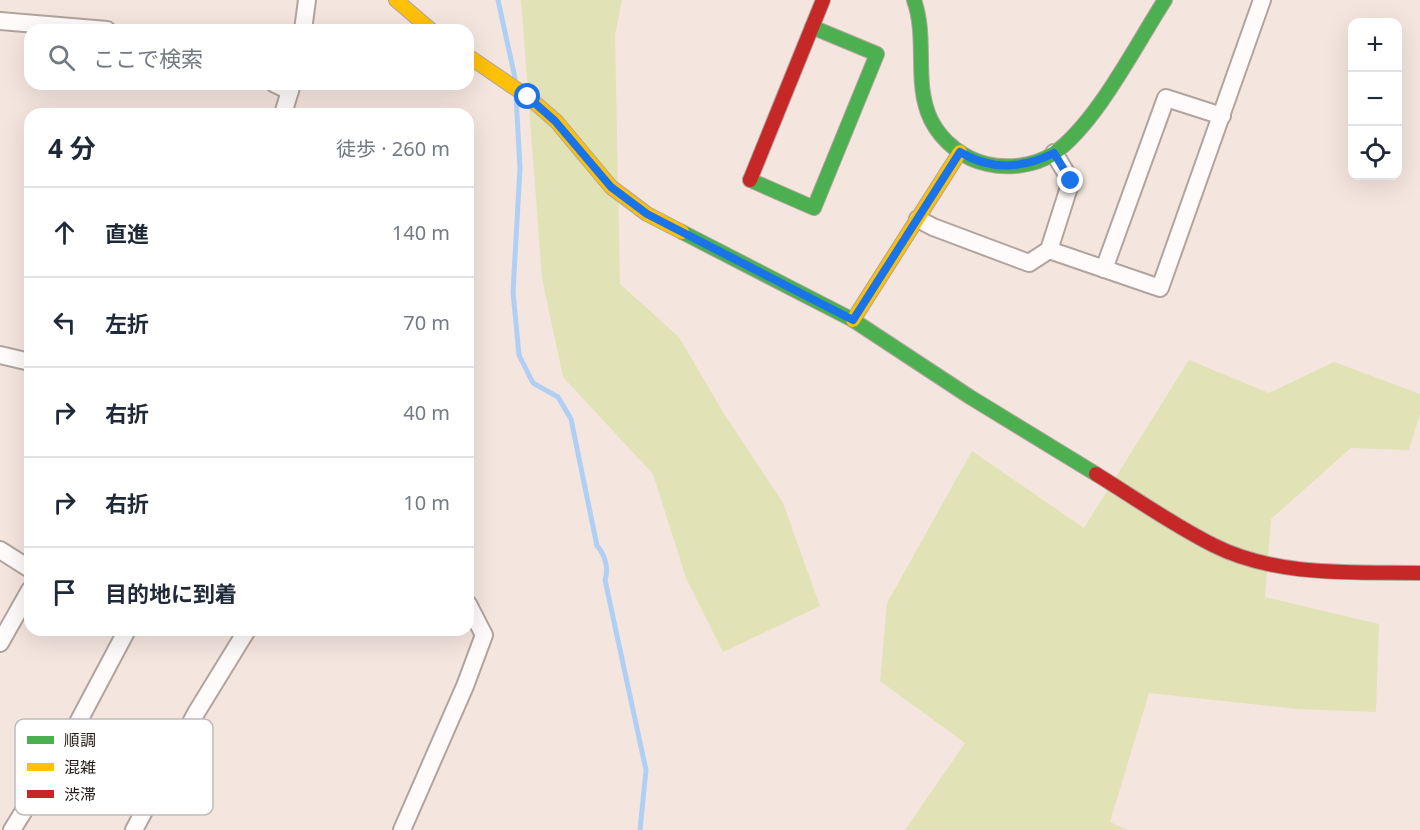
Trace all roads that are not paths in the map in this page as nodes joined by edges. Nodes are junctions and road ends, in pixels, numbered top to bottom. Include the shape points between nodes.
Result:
1 (307, 0) edge
2 (396, 0) edge
3 (823, 0) edge
4 (914, 0) edge
5 (1165, 0) edge
6 (1262, 0) edge
7 (0, 21) edge
8 (36, 24) edge
9 (304, 24) edge
10 (424, 24) edge
11 (812, 27) junction
12 (474, 60) edge
13 (286, 90) edge
14 (284, 108) edge
15 (1222, 116) junction
16 (960, 152) junction
17 (1054, 153) junction
18 (918, 219) junction
19 (1049, 250) junction
20 (1104, 269) junction
21 (853, 320) junction
22 (0, 355) edge
23 (24, 361) edge
24 (0, 550) edge
25 (24, 565) edge
26 (1420, 573) edge
27 (24, 601) edge
28 (474, 616) edge
29 (124, 636) edge
30 (243, 636) edge
31 (0, 643) edge
32 (80, 719) edge
33 (192, 719) edge
34 (21, 815) edge
35 (142, 815) edge
36 (12, 830) edge
37 (134, 830) edge
38 (402, 830) edge

1 - 9 street
2 - 10 street
3 - 11 street
4 - 16 street via 924,36 921,84 926,109 938,132
5 - 17 street via 1079,128
6 - 15 street
7 - 8 street
11 - 11 street via 877,54 814,208 749,181
12 - 21 street via 555,121 611,187 647,214
13 - 14 street
15 - 20 street via 1166,98
15 - 20 street via 1160,288
16 - 17 street via 1001,166 1026,165
16 - 18 street
17 - 19 street via 1071,181
18 - 19 street via 1029,263
18 - 21 street
19 - 20 street
21 - 26 street via 970,397 1214,546 1265,563 1318,571
22 - 23 street
24 - 25 street
27 - 31 street
28 - 38 street via 484,635
29 - 32 street
30 - 33 street
34 - 36 street
35 - 37 street

